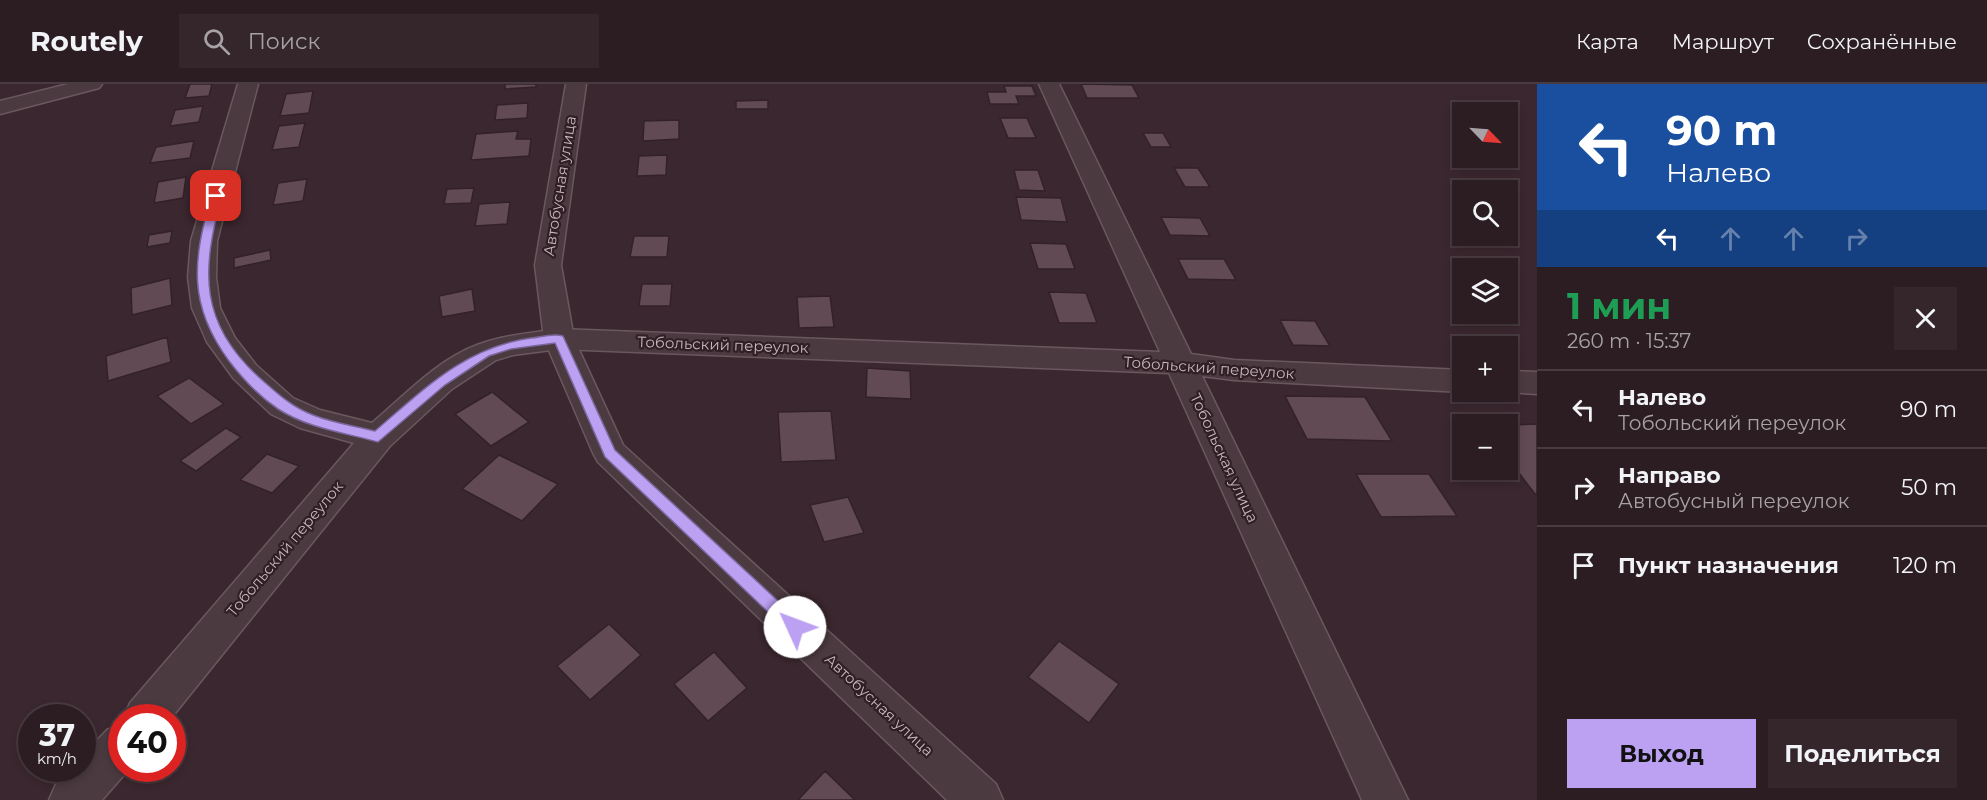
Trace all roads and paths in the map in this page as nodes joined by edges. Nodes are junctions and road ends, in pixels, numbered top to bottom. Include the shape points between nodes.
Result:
1 (92, 84) edge
2 (248, 84) edge
3 (576, 84) edge
4 (1048, 84) edge
5 (0, 108) edge
6 (559, 339) junction
7 (1179, 363) junction
8 (1452, 381) edge
9 (1518, 382) edge
10 (1537, 383) edge
11 (378, 437) junction
12 (157, 704) edge
13 (108, 760) edge
14 (72, 800) edge
15 (980, 800) edge
16 (1385, 800) edge

1 - 5 street
2 - 11 street via 204,241 202,277 206,308 222,342 245,372 282,406 311,420
3 - 6 street, Автобусная улица via 548,265
4 - 7 street, Тобольская улица
6 - 7 street, Тобольский переулок
6 - 11 street, Тобольский переулок via 510,345 485,353 441,381
6 - 15 street, Автобусная улица via 610,453
7 - 8 street, Тобольский переулок via 1234,370
7 - 16 street, Тобольская улица
9 - 10 street
11 - 12 street, Тобольский переулок
13 - 14 street

